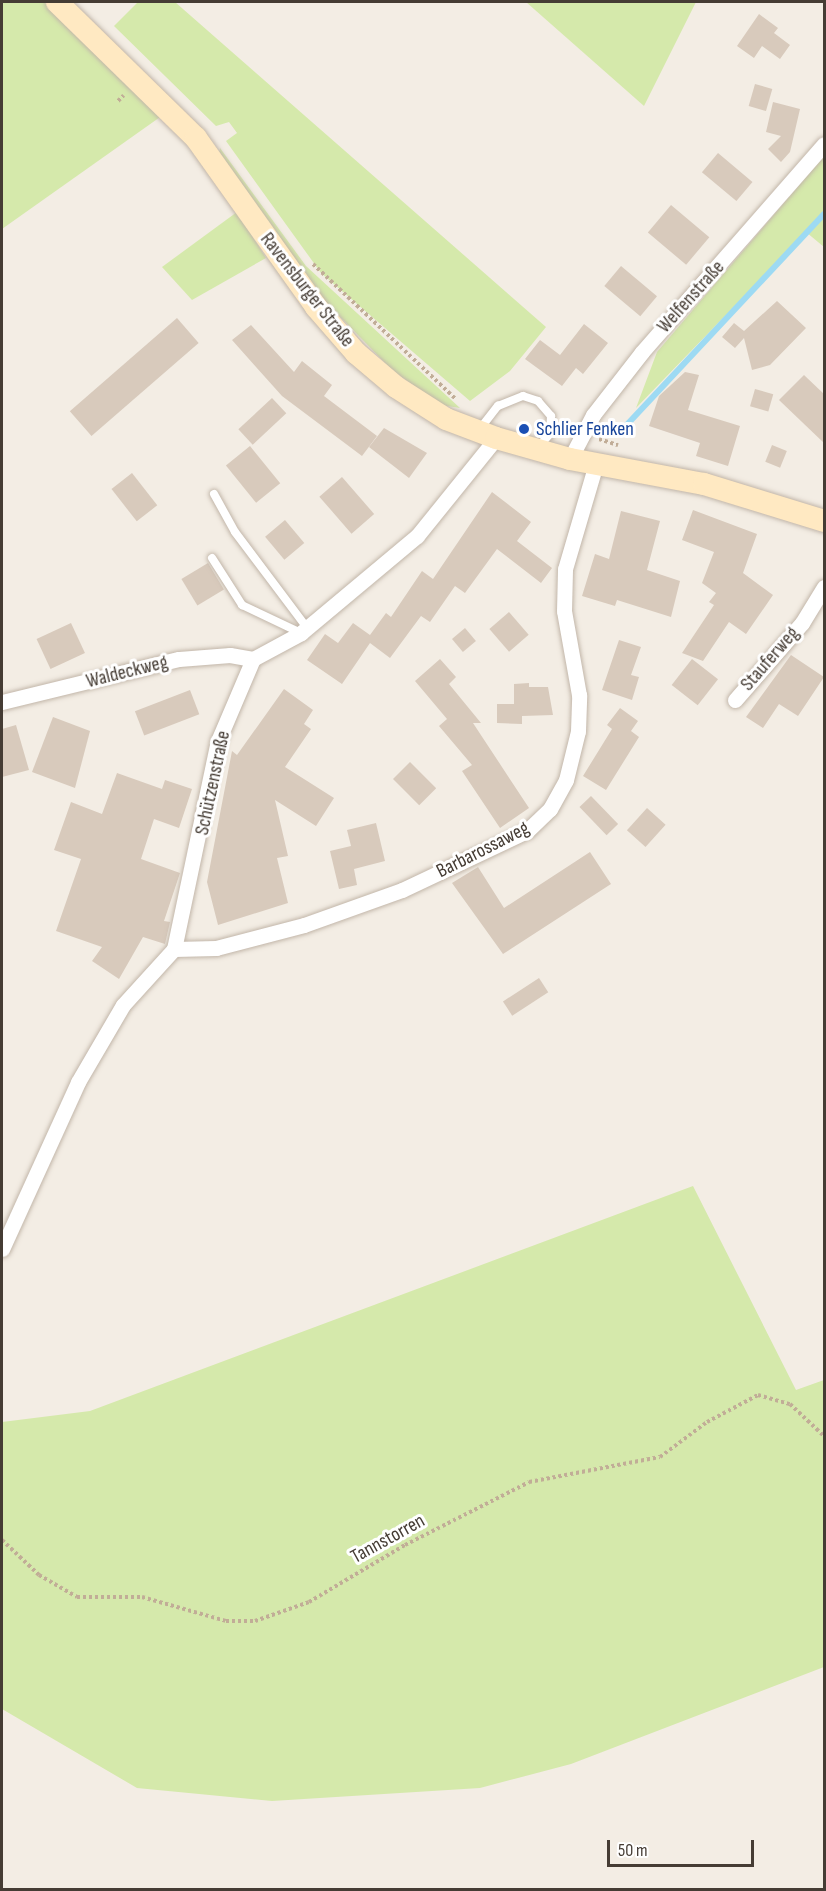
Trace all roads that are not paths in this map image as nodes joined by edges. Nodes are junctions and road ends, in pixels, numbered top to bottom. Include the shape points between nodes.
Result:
1 (57, 2) edge
2 (825, 144) edge
3 (487, 435) junction
4 (536, 450) junction
5 (570, 459) junction
6 (596, 464) junction
7 (214, 494) dead end
8 (825, 521) edge
9 (212, 558) dead end
10 (825, 587) edge
11 (304, 630) junction
12 (253, 659) junction
13 (735, 700) dead end
14 (2, 702) edge
15 (174, 949) junction
16 (2, 1248) edge

1 - 3 main road, Ravensburger Straße via 196,138 274,253 356,353 396,387 446,419
2 - 5 street, Welfenstraße via 642,352 593,415
3 - 4 main road, Ravensburger Straße
3 - 4 lane via 498,405 523,396 538,401 551,416 550,434
3 - 11 street via 417,536
4 - 5 main road, Ravensburger Straße
5 - 6 main road, Ravensburger Straße
6 - 8 main road, Ravensburger Straße via 704,484
6 - 15 street, Barbarossaweg via 566,569 564,611 579,695 578,731 566,780 550,809 527,831 402,890 304,925 238,943
7 - 11 lane via 235,532
9 - 11 lane via 242,605
10 - 13 street, Stauferweg via 802,623
11 - 12 street
12 - 14 street, Waldeckweg via 179,659
12 - 15 street, Schützenstraße via 218,741
15 - 16 street via 123,1005 78,1082

